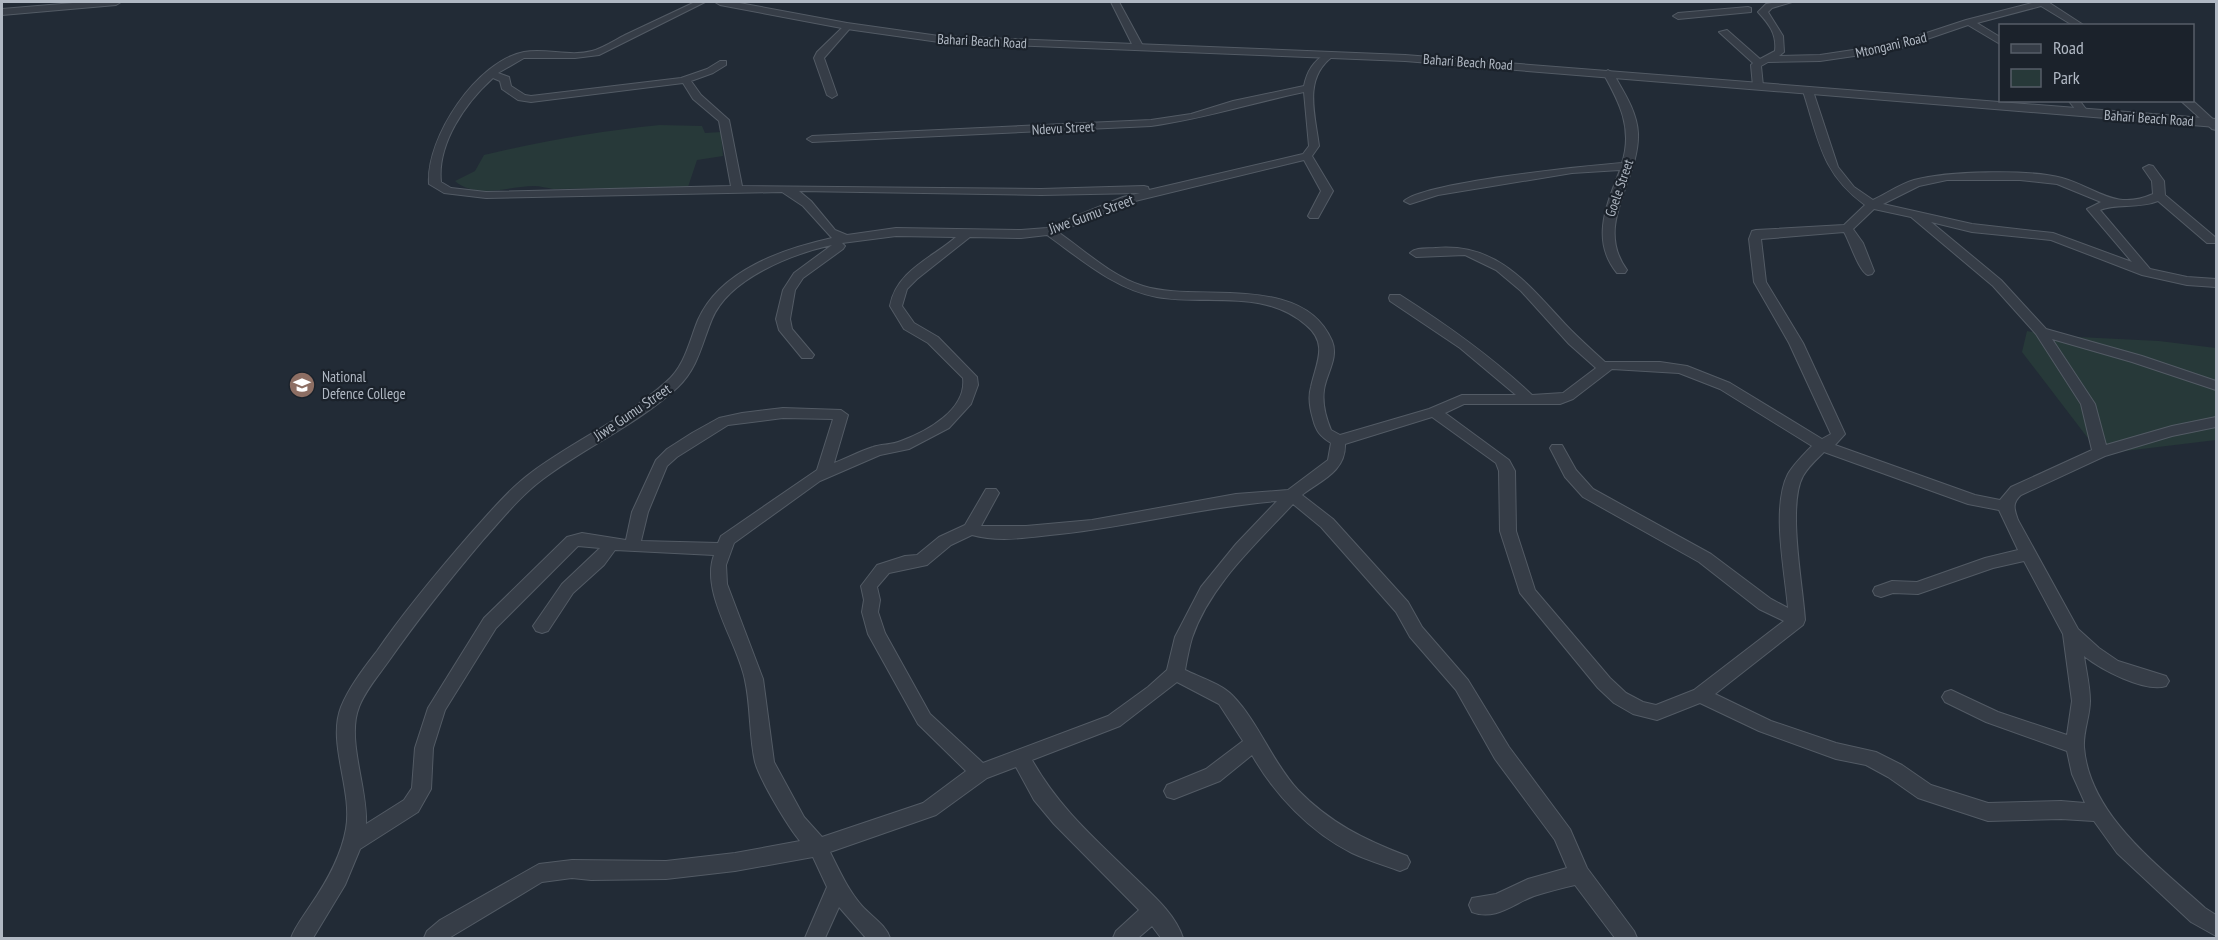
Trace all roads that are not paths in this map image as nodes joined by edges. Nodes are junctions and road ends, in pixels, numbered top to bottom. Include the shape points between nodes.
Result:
1 (116, 2) edge
2 (701, 2) edge
3 (720, 2) edge
4 (1115, 2) edge
5 (1717, 2) edge
6 (1788, 2) edge
7 (2043, 2) edge
8 (1748, 10) junction
9 (2, 12) edge
10 (1763, 12) junction
11 (1678, 16) dead end
12 (1969, 22) junction
13 (2078, 24) edge
14 (847, 26) junction
15 (1724, 32) dead end
16 (1999, 40) edge
17 (1139, 48) junction
18 (1329, 55) junction
19 (1762, 61) junction
20 (723, 63) dead end
21 (490, 73) junction
22 (1608, 73) junction
23 (684, 80) junction
24 (1758, 86) junction
25 (1310, 88) junction
26 (1808, 91) junction
27 (832, 95) dead end
28 (2075, 102) edge
29 (2188, 102) edge
30 (2084, 113) junction
31 (2215, 124) edge
32 (812, 139) dead end
33 (1307, 156) junction
34 (1628, 166) junction
35 (2150, 168) dead end
36 (1181, 187) junction
37 (786, 189) junction
38 (737, 190) junction
39 (2159, 196) junction
40 (1410, 201) dead end
41 (2110, 202) junction
42 (1872, 204) junction
43 (1914, 214) junction
44 (1314, 216) dead end
45 (1846, 228) junction
46 (1049, 231) junction
47 (966, 234) junction
48 (849, 239) junction
49 (2211, 240) dead end
50 (1416, 253) dead end
51 (1621, 270) dead end
52 (1868, 271) dead end
53 (2145, 272) junction
54 (2217, 283) edge
55 (1395, 298) dead end
56 (2041, 332) junction
57 (807, 355) dead end
58 (1604, 369) junction
59 (2217, 386) edge
60 (1529, 400) junction
61 (1434, 412) junction
62 (2217, 422) edge
63 (1338, 441) junction
64 (1822, 446) junction
65 (1557, 448) dead end
66 (2100, 452) junction
67 (823, 474) junction
68 (991, 493) dead end
69 (1292, 495) junction
70 (2005, 506) junction
71 (971, 529) junction
72 (611, 544) junction
73 (632, 547) junction
74 (723, 549) junction
75 (2029, 554) junction
76 (1881, 591) dead end
77 (1797, 620) junction
78 (542, 626) dead end
79 (2072, 634) junction
80 (1174, 673) junction
81 (2160, 681) dead end
82 (1701, 695) junction
83 (1951, 698) dead end
84 (1254, 743) junction
85 (2075, 746) junction
86 (1021, 758) junction
87 (980, 772) junction
88 (1174, 791) dead end
89 (2099, 813) junction
90 (352, 843) junction
91 (818, 847) junction
92 (1400, 862) dead end
93 (1579, 874) junction
94 (837, 887) junction
95 (1479, 905) dead end
96 (1154, 911) junction
97 (2215, 928) edge
98 (302, 939) edge
99 (434, 939) edge
100 (814, 939) edge
101 (880, 939) edge
102 (1123, 939) edge
103 (1173, 939) edge
104 (1627, 939) edge

1 - 9 street
2 - 21 street via 596,53 513,58
3 - 14 street, Bahari Beach Road
4 - 17 street
5 - 8 street
6 - 10 street via 1769,6
7 - 12 street, Mtongani Road
7 - 13 street
8 - 10 street
8 - 11 street
10 - 19 street via 1775,24 1781,47 1774,56
12 - 16 street
12 - 19 street, Mtongani Road via 1895,47 1820,58
14 - 17 street, Bahari Beach Road via 969,41
14 - 27 street via 819,58
15 - 19 street
17 - 18 street, Bahari Beach Road
18 - 22 street, Bahari Beach Road
18 - 25 street via 1311,75
19 - 24 street
20 - 23 street
21 - 23 street via 505,79 506,87 522,98 531,99
21 - 38 street via 463,105 434,161 431,173 435,184 448,191 486,195
22 - 24 street, Bahari Beach Road
22 - 34 street, Goele Street via 1632,120
23 - 38 street via 724,120
24 - 26 street, Bahari Beach Road
25 - 32 street, Ndevu Street via 1193,117 1151,123
25 - 33 street via 1314,146
26 - 30 street, Bahari Beach Road
26 - 42 street via 1833,167 1850,189
28 - 30 street
29 - 31 street
30 - 31 street, Bahari Beach Road
33 - 36 street, Jiwe Gumu Street
33 - 44 street via 1327,191
34 - 40 street via 1572,170 1436,192
34 - 51 street, Goele Street via 1607,218 1608,244
35 - 39 street via 2158,181
36 - 37 street via 1041,192
36 - 46 street, Jiwe Gumu Street via 1127,199
37 - 38 street
37 - 48 street via 805,201 831,232
39 - 41 street via 2129,205
39 - 49 street
41 - 42 street via 2059,181 1947,177 1916,183
41 - 53 street via 2093,209
42 - 43 street
42 - 45 street
43 - 53 street via 1972,228 2053,237
43 - 56 street via 1997,283
45 - 52 street
45 - 64 street via 1765,232 1756,234 1755,239 1760,282 1796,343 1838,434
46 - 47 street, Jiwe Gumu Street
46 - 63 street via 1136,288 1172,295 1261,297 1283,304 1314,322 1327,344 1317,389 1317,410 1325,433
47 - 48 street, Jiwe Gumu Street via 897,232
47 - 67 street via 915,272 901,289 896,306 909,326 933,340 970,377 964,404 944,425 922,438 877,451
48 - 57 street via 813,263 789,290 783,319 786,330
48 - 90 street, Jiwe Gumu Street via 779,258 723,293 706,316 691,358 675,383 514,495 427,594 348,710 345,734 357,814
50 - 58 street via 1470,253 1492,264 1532,297
53 - 54 street
55 - 60 street via 1453,334
56 - 59 street
56 - 66 street via 2088,404
58 - 60 street via 1568,396
58 - 64 street via 1619,364 1660,366 1704,376
60 - 61 street via 1462,400
61 - 63 street
61 - 82 street via 1502,460 1508,471 1508,531 1528,593 1604,683 1620,698 1649,713
62 - 66 street via 2164,431
63 - 69 street via 1335,463
64 - 70 street via 1954,494
64 - 77 street via 1796,475 1790,488
65 - 77 street via 1588,493 1705,558 1765,604
66 - 70 street via 2016,491 2007,498
67 - 73 street via 841,415 783,413 724,421 661,464 640,512
67 - 74 street via 727,540
68 - 71 street
69 - 71 street via 1236,498 1092,526 1026,532 985,533
69 - 80 street via 1207,591 1184,637
69 - 93 street via 1327,523 1402,607 1416,632 1462,685 1502,753 1563,835
70 - 75 street
71 - 87 street via 945,541 921,561 905,561 883,569 869,586 870,612 877,634 924,719
72 - 73 street
72 - 78 street via 604,556 571,585
72 - 90 street via 573,541 490,623 438,708 424,748 418,795 411,806
73 - 74 street
74 - 91 street via 718,565 719,584 754,679 765,763 797,823
75 - 76 street via 1991,562 1918,588 1892,587
75 - 79 street
77 - 82 street
79 - 81 street via 2103,663 2131,675
79 - 85 street via 2081,701
80 - 84 street via 1225,699
80 - 86 street via 1114,721
82 - 89 street via 1765,726 1836,751 1869,758 1925,792 1988,812
83 - 85 street
84 - 88 street via 1213,775
84 - 92 street via 1291,795 1320,822 1358,846
85 - 89 street via 2081,774
86 - 87 street
86 - 96 street via 1041,794 1061,818
87 - 91 street via 929,809
89 - 97 street via 2124,847
90 - 98 street, Jiwe Gumu Street via 328,898
91 - 94 street
91 - 99 street via 666,870 572,869 539,873 447,927
93 - 95 street via 1530,888 1498,905
93 - 104 street
94 - 100 street
94 - 101 street
96 - 102 street
96 - 103 street

